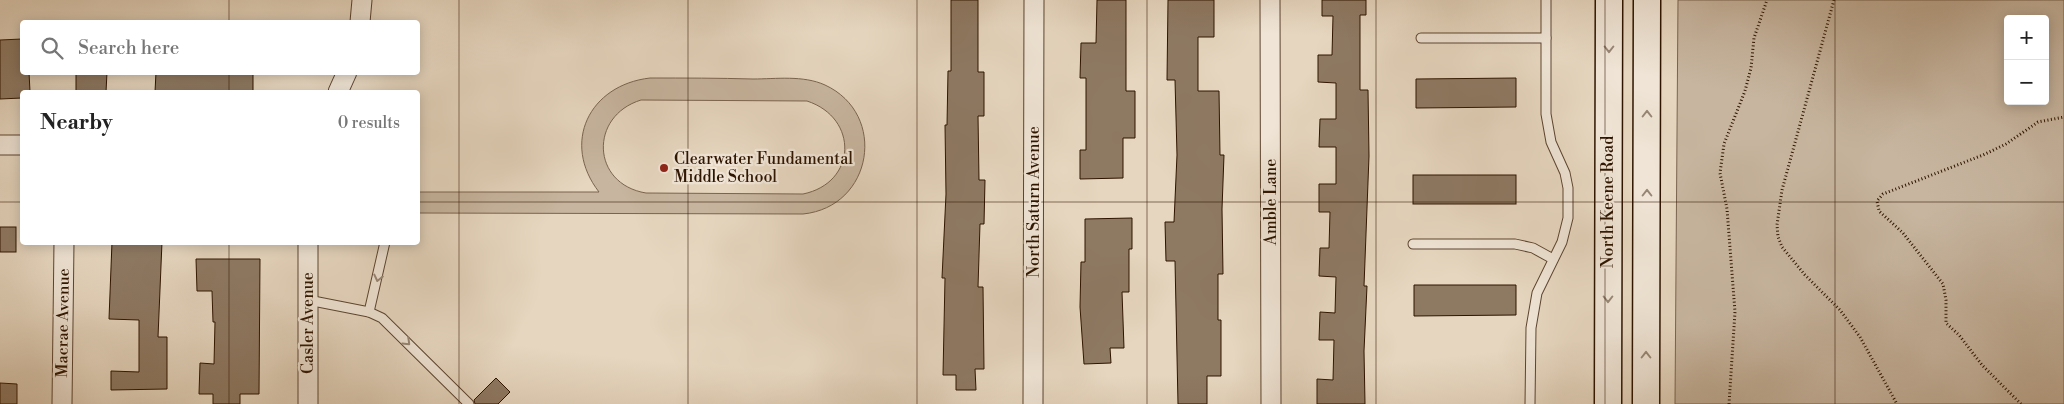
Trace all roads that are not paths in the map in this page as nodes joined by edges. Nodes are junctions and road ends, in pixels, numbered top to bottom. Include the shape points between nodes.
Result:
1 (362, 0) edge
2 (1034, 0) edge
3 (1270, 0) edge
4 (1546, 0) edge
5 (1609, 0) edge
6 (1647, 0) edge
7 (360, 20) edge
8 (1421, 38) dead end
9 (1546, 38) junction
10 (346, 75) edge
11 (339, 90) edge
12 (0, 145) edge
13 (20, 145) edge
14 (1413, 244) dead end
15 (64, 245) edge
16 (308, 245) edge
17 (384, 245) edge
18 (1553, 258) junction
19 (308, 300) junction
20 (369, 312) junction
21 (62, 404) edge
22 (308, 404) edge
23 (469, 404) edge
24 (1033, 404) edge
25 (1271, 404) edge
26 (1530, 404) edge
27 (1608, 404) edge
28 (1646, 404) edge

1 - 7 street
2 - 24 street, North Saturn Avenue
3 - 25 street, Amble Lane
4 - 9 lane
5 -> 27 main road, North Keene Road
28 -> 6 main road
8 - 9 lane
9 - 18 lane via 1546,114 1551,142 1568,188 1568,218 1562,242
10 - 11 street
12 - 13 street
14 - 18 lane via 1515,244
15 - 21 street, Macrae Avenue
16 - 19 street, Casler Avenue
17 -> 20 lane
18 - 26 lane via 1537,293 1531,328
19 - 20 lane
19 - 22 street, Casler Avenue
20 -> 23 lane via 382,318

